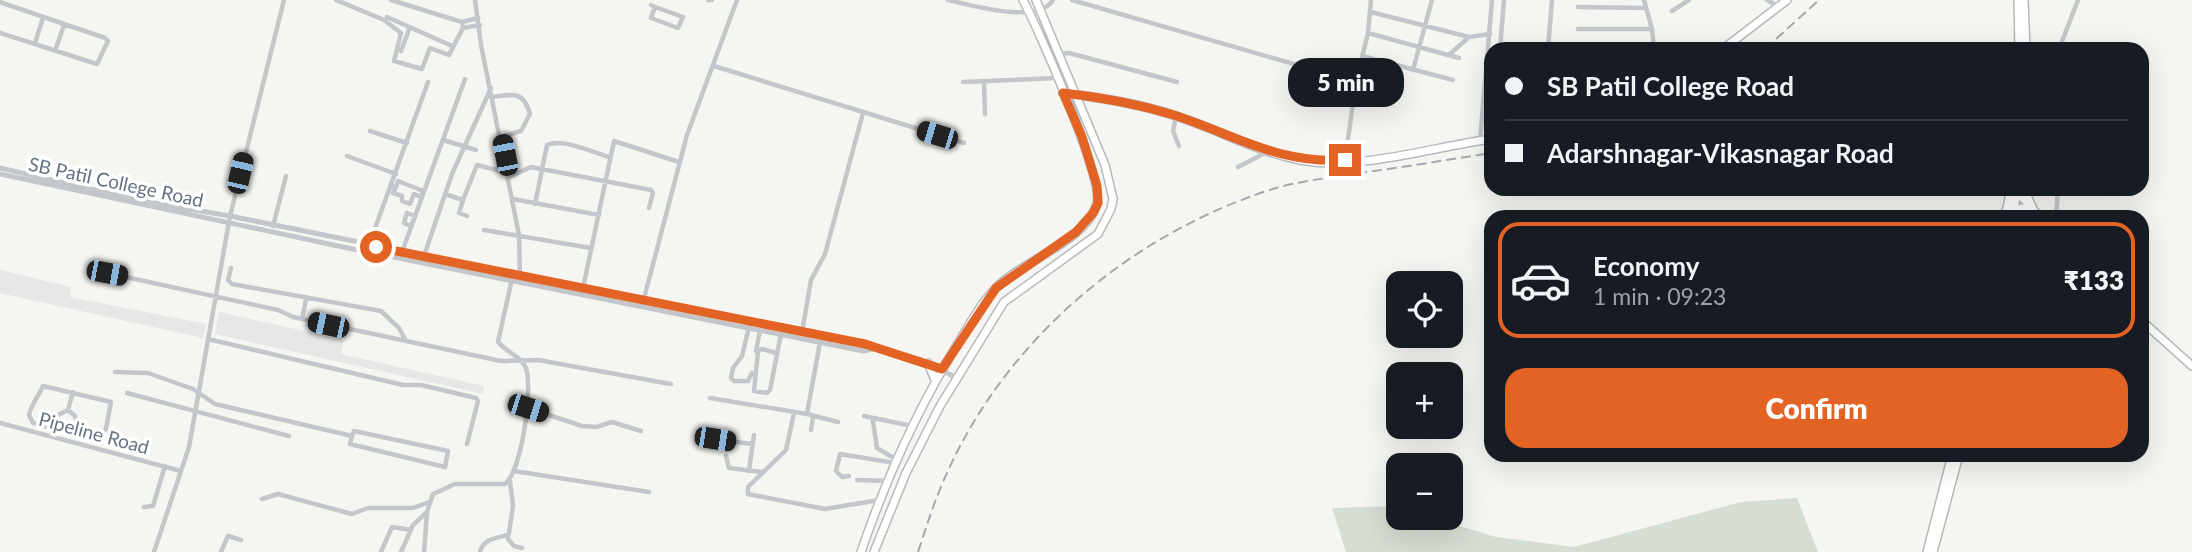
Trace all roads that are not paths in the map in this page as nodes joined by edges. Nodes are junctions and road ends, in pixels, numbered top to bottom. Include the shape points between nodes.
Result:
1 (284, 0) edge
2 (336, 0) edge
3 (391, 0) edge
4 (475, 0) edge
5 (737, 0) edge
6 (948, 0) edge
7 (1023, 0) edge
8 (1036, 0) edge
9 (1053, 0) edge
10 (1072, 0) edge
11 (1371, 0) edge
12 (1432, 0) edge
13 (1492, 0) edge
14 (1504, 0) edge
15 (1552, 0) edge
16 (1644, 0) edge
17 (1689, 0) edge
18 (1767, 0) edge
19 (1787, 0) edge
20 (2018, 0) edge
21 (2024, 0) edge
22 (2078, 0) edge
23 (0, 2) edge
24 (653, 6) joint
25 (1779, 6) junction
26 (1578, 7) dead end
27 (1646, 8) junction
28 (1040, 9) junction
29 (1672, 11) dead end
30 (1029, 12) junction
31 (1371, 12) junction
32 (1491, 13) junction
33 (1504, 13) junction
34 (387, 17) dead end
35 (43, 18) junction
36 (478, 18) junction
37 (64, 25) junction
38 (462, 25) junction
39 (480, 25) junction
40 (1424, 26) junction
41 (410, 27) junction
42 (1578, 29) dead end
43 (1652, 29) junction
44 (0, 33) edge
45 (1368, 33) junction
46 (1490, 34) junction
47 (1469, 37) junction
48 (1489, 42) edge
49 (1501, 42) edge
50 (1549, 42) edge
51 (1653, 42) edge
52 (1732, 42) edge
53 (2019, 42) edge
54 (2026, 42) edge
55 (2062, 42) edge
56 (36, 43) junction
57 (452, 46) junction
58 (1419, 48) junction
59 (55, 51) junction
60 (401, 51) dead end
61 (1058, 54) junction
62 (1448, 55) junction
63 (1362, 56) junction
64 (1459, 58) dead end
65 (713, 66) junction
66 (1413, 70) junction
67 (1056, 78) junction
68 (465, 79) dead end
69 (1453, 80) dead end
70 (984, 81) junction
71 (428, 82) dead end
72 (963, 82) dead end
73 (1177, 82) dead end
74 (1356, 82) junction
75 (491, 88) junction
76 (1063, 93) junction
77 (1077, 95) junction
78 (493, 97) junction
79 (1484, 98) edge
80 (863, 113) junction
81 (985, 114) dead end
82 (1176, 116) junction
83 (370, 131) dead end
84 (501, 136) junction
85 (443, 140) junction
86 (1484, 140) edge
87 (1480, 141) junction
88 (407, 143) junction
89 (964, 143) dead end
90 (464, 146) junction
91 (1179, 146) dead end
92 (476, 150) dead end
93 (1268, 151) junction
94 (347, 156) dead end
95 (609, 157) junction
96 (1345, 160) junction
97 (680, 163) junction
98 (1238, 167) dead end
99 (0, 168) edge
100 (540, 169) junction
101 (0, 174) edge
102 (396, 174) junction
103 (508, 175) junction
104 (286, 176) dead end
105 (604, 181) junction
106 (394, 187) junction
107 (423, 194) junction
108 (445, 194) junction
109 (2021, 196) edge
110 (513, 199) junction
111 (463, 200) junction
112 (535, 204) junction
113 (153, 205) junction
114 (649, 208) dead end
115 (2033, 209) joint
116 (2019, 210) edge
117 (599, 215) junction
118 (467, 216) dead end
119 (230, 219) junction
120 (273, 226) junction
121 (484, 230) dead end
122 (519, 235) junction
123 (369, 245) junction
124 (592, 248) junction
125 (402, 255) junction
126 (424, 257) junction
127 (230, 268) dead end
128 (107, 273) dead end
129 (515, 277) junction
130 (583, 289) junction
131 (215, 298) junction
132 (306, 299) junction
133 (643, 303) junction
134 (302, 319) junction
135 (749, 327) junction
136 (2149, 327) edge
137 (760, 330) junction
138 (802, 332) junction
139 (781, 334) junction
140 (208, 339) junction
141 (407, 341) junction
142 (820, 342) junction
143 (873, 349) junction
144 (776, 353) junction
145 (520, 359) junction
146 (929, 363) junction
147 (2192, 366) edge
148 (942, 369) junction
149 (115, 372) dead end
150 (957, 378) junction
151 (935, 381) junction
152 (671, 384) dead end
153 (73, 392) junction
154 (127, 393) dead end
155 (200, 396) junction
156 (710, 398) dead end
157 (528, 408) junction
158 (68, 410) junction
159 (196, 410) junction
160 (794, 413) junction
161 (810, 415) junction
162 (864, 416) dead end
163 (873, 421) dead end
164 (0, 422) edge
165 (838, 422) dead end
166 (912, 426) junction
167 (52, 428) junction
168 (811, 430) dead end
169 (640, 431) dead end
170 (754, 435) dead end
171 (51, 436) junction
172 (289, 436) dead end
173 (352, 436) junction
174 (467, 444) dead end
175 (752, 444) junction
176 (705, 445) dead end
177 (726, 456) dead end
178 (896, 461) junction
179 (1950, 462) edge
180 (1957, 462) edge
181 (165, 466) junction
182 (181, 471) junction
183 (514, 471) junction
184 (749, 471) junction
185 (763, 472) junction
186 (849, 476) dead end
187 (510, 480) junction
188 (857, 481) dead end
189 (887, 481) junction
190 (649, 492) dead end
191 (262, 499) dead end
192 (879, 500) junction
193 (429, 501) junction
194 (144, 507) dead end
195 (427, 512) junction
196 (411, 530) junction
197 (508, 535) junction
198 (241, 540) dead end
199 (522, 548) dead end
200 (154, 552) edge
201 (221, 552) edge
202 (381, 552) edge
203 (401, 552) edge
204 (424, 552) edge
205 (480, 552) edge
206 (861, 552) edge
207 (874, 552) edge
208 (1927, 552) edge
209 (1933, 552) edge

1 - 119 street
2 - 57 street via 384,20 401,33 396,63 422,69 430,48 449,55
3 - 38 street
4 - 36 street
5 - 65 street
6 - 30 street via 996,11
7 - 30 main road
8 - 28 main road
9 - 28 street
10 - 74 street
11 - 31 street
12 - 40 street
13 - 32 street
14 - 33 street
15 - 50 street
16 - 27 street
17 - 29 street
18 - 25 street
19 - 25 main road
20 - 53 main road
21 - 54 main road
22 - 55 street
23 - 35 street
24 - 24 street via 682,17 678,28 651,18
25 - 52 main road
26 - 27 street
27 - 43 street
28 - 30 street
28 - 61 main road
30 - 67 main road
31 - 40 street
31 - 45 street
32 - 33 street
32 - 46 street
33 - 49 street
34 - 41 street
35 - 37 street
35 - 56 street
36 - 38 street
36 - 39 street
37 - 59 street
37 - 59 street via 108,41 98,64
38 - 39 street
38 - 57 street
39 - 75 street
40 - 47 street
40 - 58 street
41 - 57 street
41 - 60 street
42 - 43 street
43 - 51 street
44 - 56 street
45 - 58 street
45 - 63 street
46 - 47 street
46 - 48 street
47 - 62 street
56 - 59 street
58 - 62 street
58 - 66 street
61 - 73 street
61 - 77 main road
62 - 64 street
63 - 66 street
63 - 74 street
65 - 80 street
65 - 97 street
66 - 69 street
67 - 70 street
67 - 76 main road
68 - 85 street
70 - 72 street
70 - 81 street
71 - 88 street
74 - 96 street
75 - 78 street
75 - 90 street
76 - 77 main road
76 - 148 main road via 1095,178 1098,196 1093,213 1076,232 996,288
77 - 82 main road
77 - 150 main road via 1105,165 1111,209 1098,234 1004,302
78 - 84 street
78 - 84 street via 524,98 530,114 521,131
79 - 87 street
80 - 89 street
80 - 138 street via 825,254 811,280
82 - 91 street via 1173,131
82 - 93 main road
83 - 88 street
84 - 103 street
85 - 90 street
85 - 107 street
86 - 87 main road
87 - 96 main road via 1401,156
88 - 102 street
90 - 92 street
90 - 108 street
93 - 96 main road via 1301,160
93 - 98 street
94 - 102 street
95 - 97 street via 614,141
95 - 100 street via 550,144
95 - 105 street
97 - 133 street
99 - 113 street, SB Patil College Road
100 - 103 street
100 - 105 street
100 - 112 street
101 - 113 street, SB Patil College Road
102 - 106 street
103 - 110 street
103 - 111 street via 477,165
104 - 120 street
105 - 114 street via 652,191
105 - 117 street
106 - 107 street via 398,181
106 - 107 street via 393,193 410,204 414,194
106 - 123 street
107 - 125 street
108 - 111 street
108 - 126 street
109 - 115 main road
110 - 112 street
110 - 122 street
111 - 118 street via 459,213
112 - 117 street
113 - 119 street, SB Patil College Road
115 - 116 main road
117 - 124 street
119 - 120 street, SB Patil College Road
119 - 125 street, SB Patil College Road
119 - 131 street
120 - 123 street, SB Patil College Road
121 - 122 street
122 - 124 street
122 - 129 street
123 - 125 street, SB Patil College Road
124 - 130 street
125 - 126 street, SB Patil College Road
125 - 129 street, SB Patil College Road
126 - 129 street, SB Patil College Road
127 - 132 street via 232,284
128 - 131 street
129 - 130 street, SB Patil College Road
129 - 133 street, SB Patil College Road
129 - 145 street via 498,342
130 - 133 street, SB Patil College Road
131 - 134 street
131 - 140 street
132 - 134 street
132 - 141 street via 381,311
133 - 135 street, SB Patil College Road
133 - 138 street, SB Patil College Road
134 - 141 street
135 - 137 street, SB Patil College Road
135 - 137 street via 742,356 732,372 734,381 750,380
136 - 147 main road
137 - 139 street, SB Patil College Road
138 - 143 street, SB Patil College Road
139 - 142 street, SB Patil College Road
139 - 144 street
140 - 155 street
140 - 174 street via 476,398
141 - 145 street via 501,361
142 - 143 street, SB Patil College Road
142 - 161 street
143 - 146 street
144 - 144 street via 768,392 754,391 758,351
145 - 152 street
145 - 157 street via 527,373
146 - 148 street
146 - 151 main road
148 - 150 street
148 - 151 main road
149 - 155 street via 148,373
150 - 207 main road via 906,473
151 - 166 main road
153 - 158 street
153 - 158 street via 111,402 104,434 94,439 79,436 75,416
153 - 167 street via 46,385 32,405 31,420
154 - 159 street
155 - 159 street
155 - 173 street via 215,404
156 - 160 street
157 - 169 street via 582,426 608,422
157 - 183 street
158 - 167 street via 57,416
159 - 172 street
159 - 182 street
160 - 161 street
160 - 185 street via 786,450
161 - 165 street
161 - 168 street
162 - 166 street
163 - 178 street via 877,448
164 - 171 street, Pipeline Road
166 - 178 main road
167 - 171 street
170 - 175 street
171 - 181 street, Pipeline Road
173 - 173 street via 350,444 445,467 448,452 354,431
175 - 176 street via 712,439
175 - 184 street
177 - 184 street via 729,468
178 - 186 street via 840,454 836,473
178 - 189 main road
179 - 208 main road
180 - 209 main road
181 - 182 street, Pipeline Road
181 - 194 street via 153,506
182 - 200 street
183 - 187 street
183 - 190 street
184 - 185 street
185 - 192 street via 748,486 751,495 825,509
187 - 193 street via 498,485 446,486
187 - 197 street via 513,506
188 - 189 street
189 - 192 main road
191 - 193 street via 278,494 352,514 368,508 413,508
192 - 206 main road
193 - 195 street
195 - 196 street
195 - 204 street
196 - 202 street via 392,527
196 - 203 street
197 - 199 street via 510,544
197 - 205 street via 490,539
198 - 201 street via 228,536

